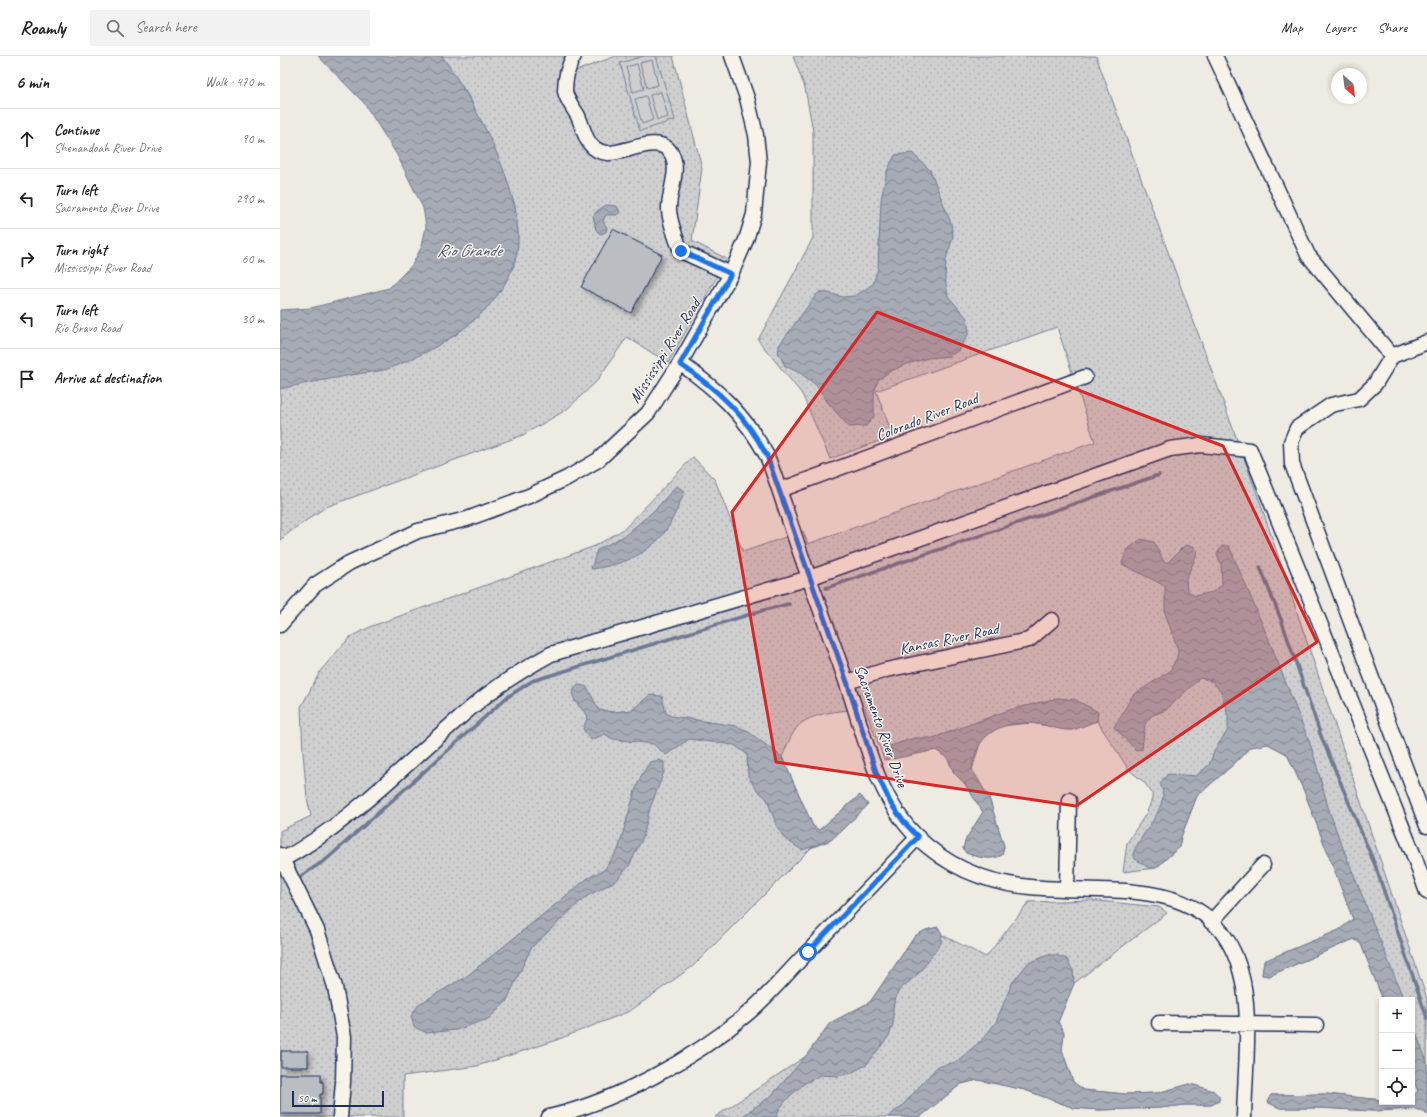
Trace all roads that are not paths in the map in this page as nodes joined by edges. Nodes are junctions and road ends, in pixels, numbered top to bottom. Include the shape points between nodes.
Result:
1 (574, 56) edge
2 (732, 56) edge
3 (1215, 56) edge
4 (731, 274) junction
5 (1427, 342) edge
6 (1392, 356) junction
7 (680, 364) junction
8 (1085, 377) dead end
9 (780, 490) junction
10 (809, 578) junction
11 (1052, 620) dead end
12 (280, 626) edge
13 (847, 682) junction
14 (1069, 800) dead end
15 (1427, 826) edge
16 (918, 837) junction
17 (281, 859) edge
18 (1263, 866) dead end
19 (1067, 889) junction
20 (1427, 892) edge
21 (1211, 922) junction
22 (1159, 1023) dead end
23 (1246, 1023) junction
24 (1316, 1025) dead end
25 (340, 1117) edge
26 (549, 1117) edge
27 (1244, 1117) edge

1 - 4 street via 565,93 587,141 597,150 609,153 659,144 670,152 674,175 669,211 681,251
2 - 4 street, Mississippi River Road via 756,134 759,162 754,214
3 - 6 street via 1308,255
4 - 7 street, Mississippi River Road
5 - 6 street
6 - 15 street via 1375,384 1358,399 1332,405 1297,428 1291,442 1292,464
7 - 9 street, Sacramento River Drive via 741,414 767,456
7 - 12 street, Mississippi River Road via 648,413 598,460 529,496 467,519 418,531 349,563 315,585
8 - 9 street, Colorado River Road
9 - 10 street, Sacramento River Drive
10 - 13 street, Sacramento River Drive
10 - 17 street via 551,654 523,669 488,694 330,831
10 - 20 street via 1170,449 1202,445 1250,450
11 - 13 street, Kansas River Road via 1029,640 886,670
13 - 16 street, Sacramento River Drive via 876,772 891,804
14 - 19 street
16 - 19 street, Sacramento River Drive via 934,852 956,866 994,881 1030,887
16 - 26 street via 748,1014 673,1066 625,1090
17 - 25 street via 317,930 335,987 344,1036
18 - 21 street
19 - 21 street, Sacramento River Drive via 1116,890 1160,895 1185,904
21 - 23 street, Sacramento River Drive via 1223,935 1236,958 1244,989
22 - 23 street
23 - 24 street
23 - 27 street, Sacramento River Drive

